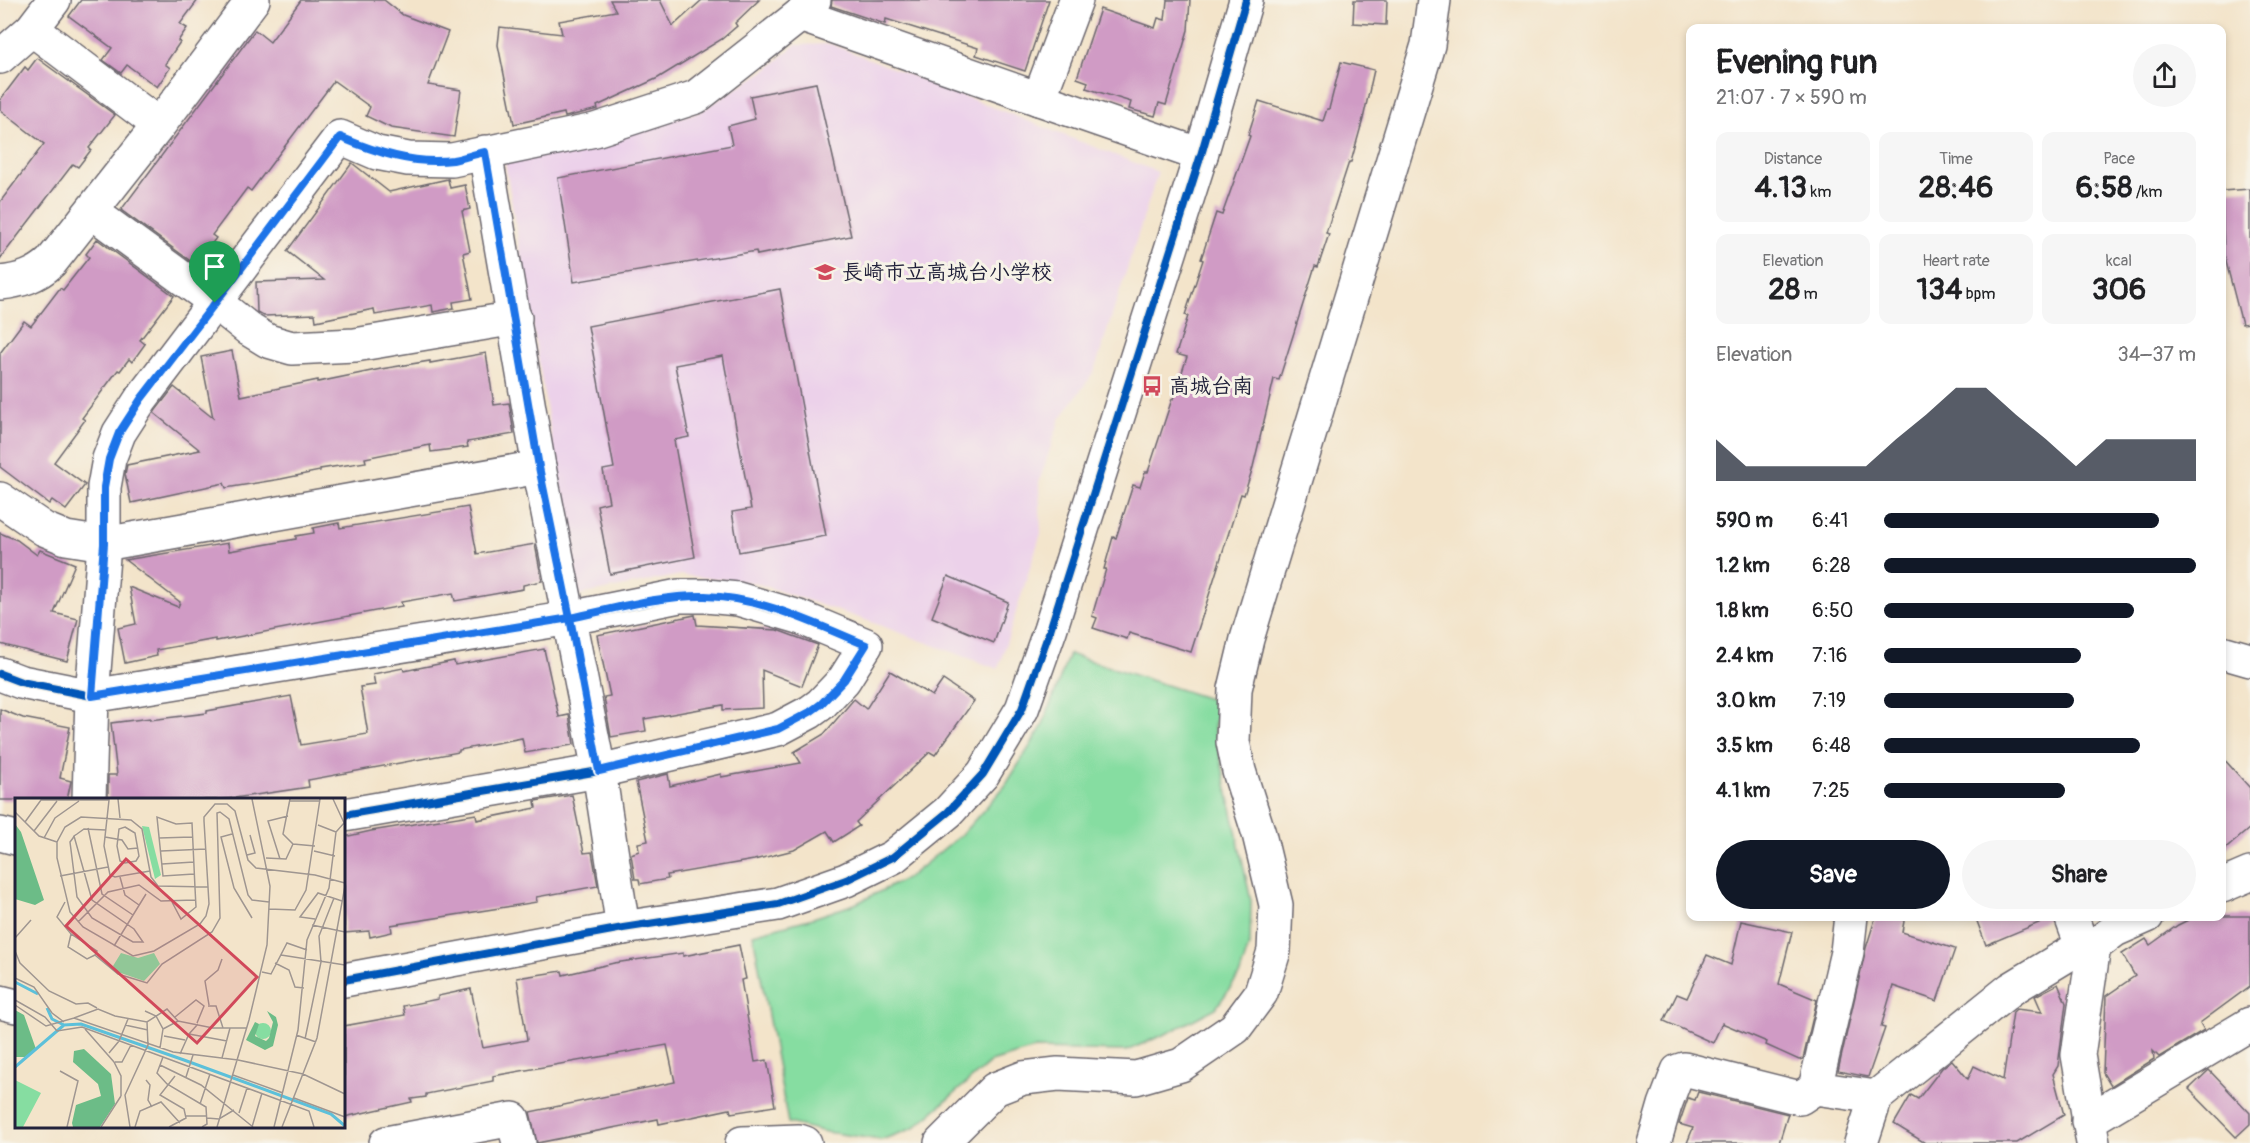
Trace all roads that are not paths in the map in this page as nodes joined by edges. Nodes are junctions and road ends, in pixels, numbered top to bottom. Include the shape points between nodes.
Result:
1 (54, 0) edge
2 (254, 0) edge
3 (1076, 0) edge
4 (1246, 0) edge
5 (1434, 0) edge
6 (807, 8) edge
7 (32, 29) junction
8 (0, 57) edge
9 (1039, 99) junction
10 (159, 125) junction
11 (485, 152) junction
12 (1201, 156) junction
13 (92, 212) junction
14 (0, 283) edge
15 (215, 303) junction
16 (515, 318) junction
17 (539, 467) junction
18 (0, 499) edge
19 (104, 544) junction
20 (570, 618) junction
21 (2226, 653) edge
22 (2250, 660) edge
23 (0, 674) edge
24 (92, 696) junction
25 (599, 771) junction
26 (89, 798) edge
27 (345, 815) edge
28 (0, 834) edge
29 (15, 837) edge
30 (2250, 874) edge
31 (2226, 883) edge
32 (1850, 921) edge
33 (2129, 921) edge
34 (623, 928) junction
35 (2094, 931) edge
36 (345, 980) edge
37 (0, 1002) edge
38 (15, 1006) edge
39 (2250, 1024) edge
40 (1815, 1088) junction
41 (1876, 1098) junction
42 (2091, 1132) edge
43 (387, 1143) edge
44 (519, 1143) edge
45 (742, 1143) edge
46 (805, 1143) edge
47 (941, 1143) edge
48 (1654, 1143) edge
49 (1861, 1143) edge

1 - 7 street
2 - 10 street
3 - 9 street
4 - 12 street
5 - 47 street via 1428,45 1235,689 1233,741 1276,905 1274,951 1261,993 1235,1028 1181,1065 1136,1078 1058,1074 1023,1078 995,1089
6 - 9 street
6 - 11 street via 696,97 595,130
7 - 8 street
7 - 10 street
9 - 12 street
10 - 13 street
11 - 15 street via 452,160 408,159 377,153 340,137
11 - 16 street
12 - 34 street via 1050,630 1022,709 983,774 948,812 893,857 846,880 778,904
13 - 14 street via 41,271 16,282
13 - 15 street
15 - 16 street via 268,341 292,348 355,345
15 - 19 street via 119,433 104,487
16 - 17 street
17 - 19 street
17 - 20 street
18 - 19 street via 44,529 66,538
19 - 24 street
20 - 24 street
20 - 25 street
20 - 25 street via 679,596 706,596 738,599 799,617 866,645 844,680 821,704 778,729
21 - 22 street
23 - 24 street
24 - 26 street
25 - 27 street
25 - 34 street
28 - 29 street
30 - 31 street
32 - 40 street via 1847,952
33 - 35 street
34 - 36 street
35 - 41 street via 2011,989
35 - 42 street via 2078,1055
37 - 38 street
39 - 42 street
40 - 41 street
40 - 48 street via 1800,1098 1684,1069 1678,1071
41 - 49 street
43 - 44 street via 513,1119
45 - 46 street

